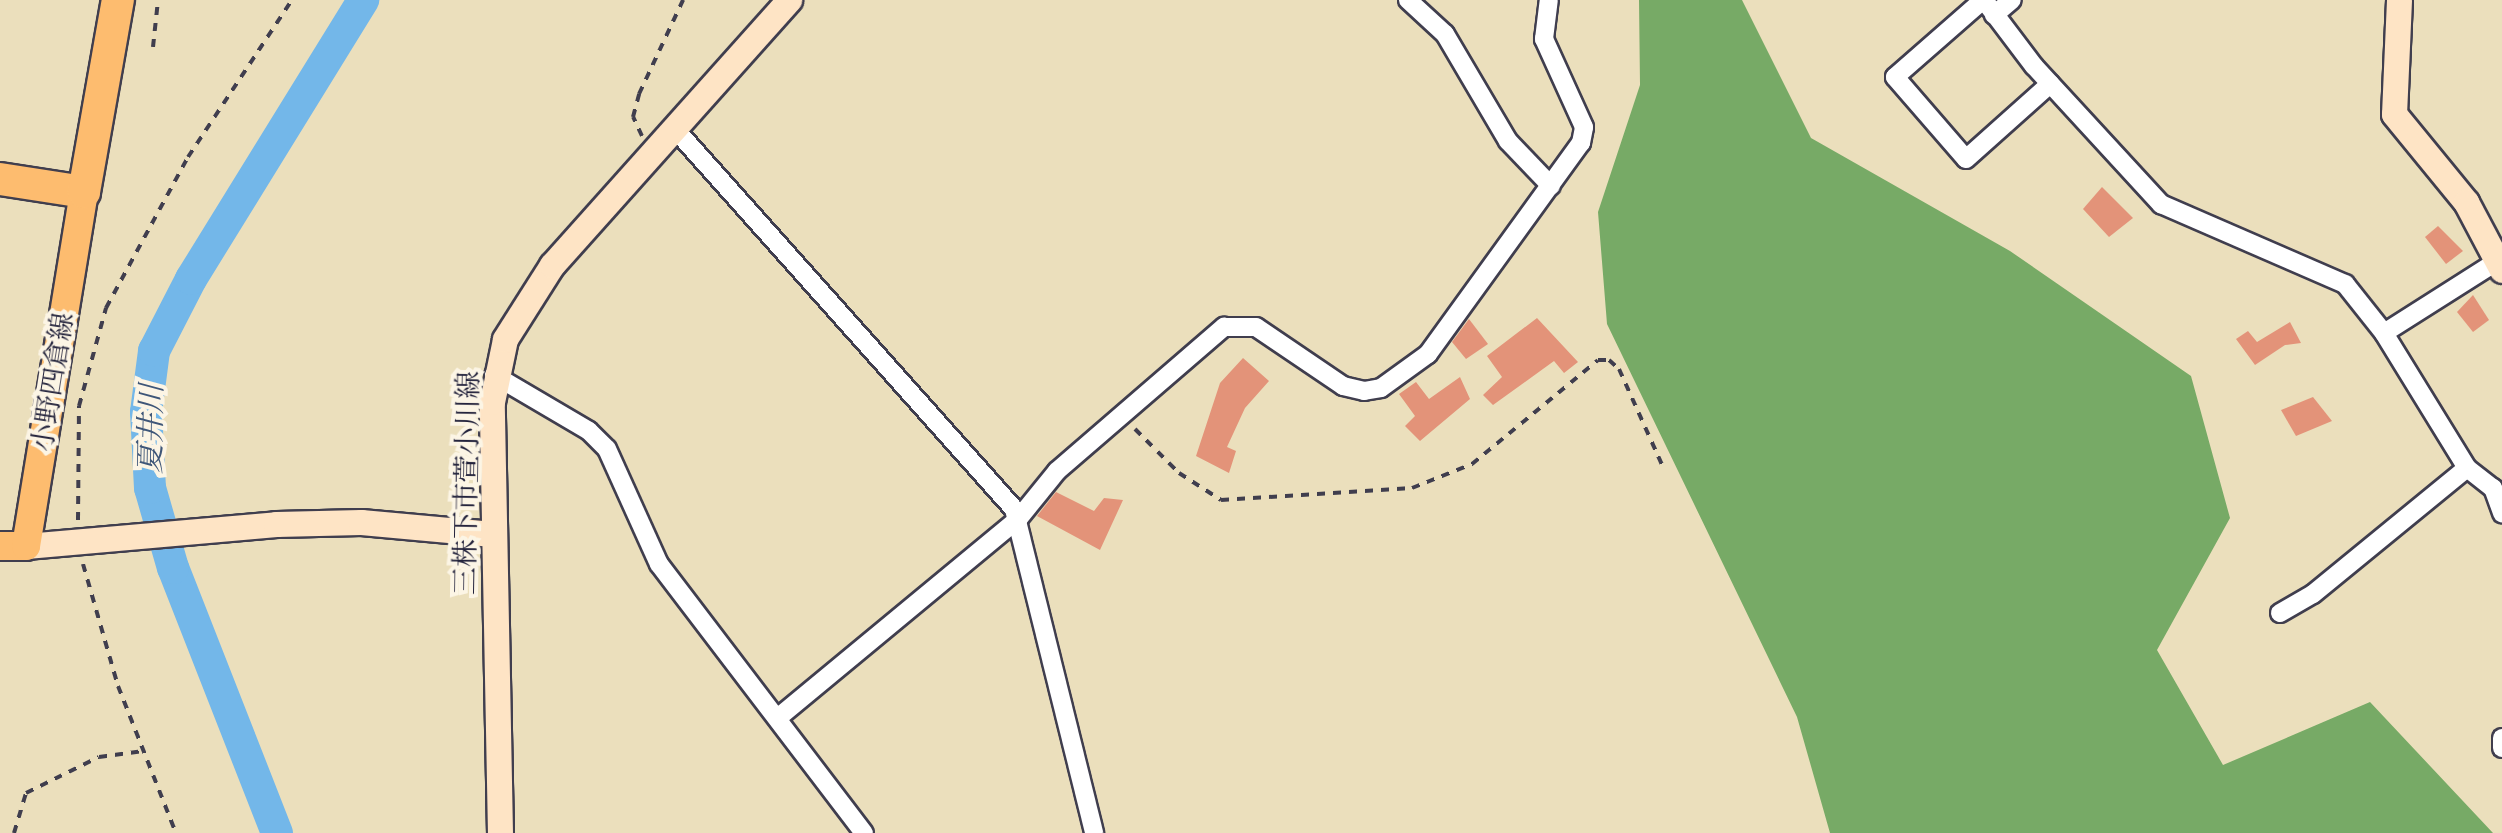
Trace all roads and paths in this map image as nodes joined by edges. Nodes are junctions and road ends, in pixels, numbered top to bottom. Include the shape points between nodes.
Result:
1 (118, 0) edge
2 (158, 0) edge
3 (292, 0) edge
4 (682, 0) edge
5 (1408, 0) edge
6 (1549, 0) edge
7 (2012, 0) edge
8 (2400, 0) edge
9 (785, 1) edge
10 (1987, 5) edge
11 (153, 48) dead end
12 (2050, 84) junction
13 (675, 129) junction
14 (657, 149) junction
15 (0, 179) edge
16 (1551, 186) junction
17 (84, 192) junction
18 (2500, 265) edge
19 (2384, 332) junction
20 (494, 375) junction
21 (1121, 415) junction
22 (1664, 468) dead end
23 (2467, 468) junction
24 (2497, 486) edge
25 (2502, 512) edge
26 (1019, 518) junction
27 (492, 534) junction
28 (87, 544) junction
29 (13, 546) edge
30 (2280, 612) dead end
31 (788, 709) junction
32 (2502, 738) edge
33 (2502, 748) edge
34 (144, 751) junction
35 (14, 833) edge
36 (176, 833) edge
37 (500, 833) edge
38 (864, 833) edge
39 (1094, 833) edge

1 - 17 highway
2 - 11 path
3 - 28 path via 188,156 100,325 79,406
4 - 14 path via 633,117 638,133
5 - 16 street via 1445,34 1508,141
6 - 16 street via 1544,39 1584,126 1581,143
7 - 10 street
8 - 18 main road via 2394,114 2466,202
9 - 13 main road, 三株下市萱小川線
10 - 12 street
10 - 12 street via 1894,78 1966,159
12 - 19 street via 2160,204 2345,284
13 - 14 main road, 三株下市萱小川線
13 - 26 street
14 - 20 main road, 三株下市萱小川線 via 522,304
15 - 17 highway
16 - 21 street via 1440,340 1381,388 1343,386 1256,326 1241,324 1224,327
17 - 29 main road, 小野四倉線
18 - 19 street
19 - 23 street
20 - 27 main road, 三株下市萱小川線
20 - 31 street via 589,431 619,474 659,564
21 - 22 path via 1179,473 1221,500 1412,488 1472,464 1598,360 1609,360
21 - 26 street via 1057,471
23 - 24 street
23 - 30 street via 2313,594
24 - 25 street
26 - 31 street
26 - 39 street
27 - 28 main road via 361,522 276,524
27 - 37 main road, 三株下市萱小川線
28 - 29 main road
28 - 34 path via 94,615
31 - 38 street
32 - 33 street
34 - 35 path via 98,758 26,793
34 - 36 path

